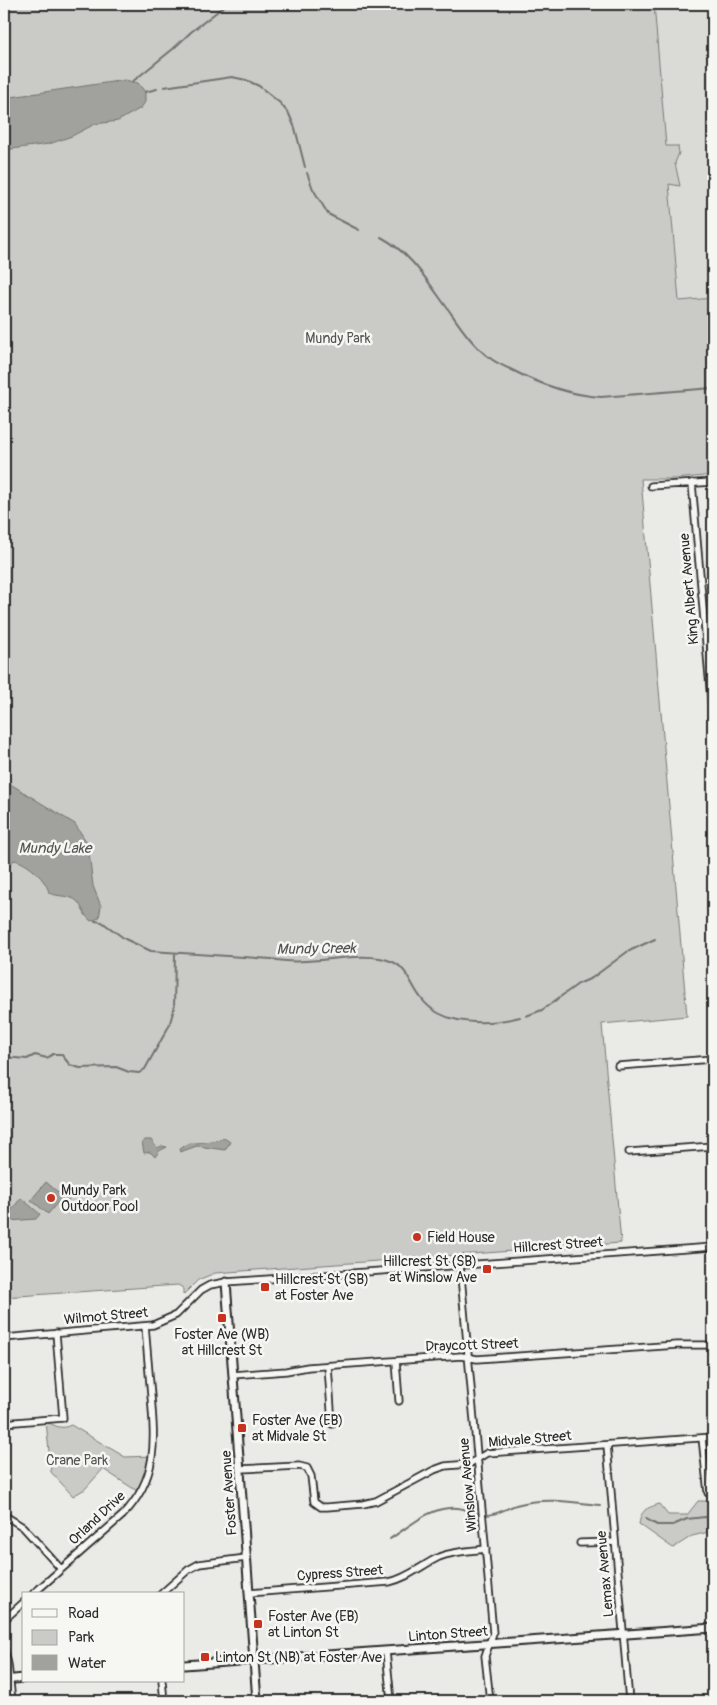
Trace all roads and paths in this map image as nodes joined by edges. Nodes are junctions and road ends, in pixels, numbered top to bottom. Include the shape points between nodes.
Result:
1 (713, 482) edge
2 (692, 483) junction
3 (651, 486) dead end
4 (713, 722) edge
5 (713, 1059) edge
6 (618, 1066) dead end
7 (713, 1146) edge
8 (629, 1152) dead end
9 (713, 1247) edge
10 (460, 1265) junction
11 (226, 1282) junction
12 (145, 1326) junction
13 (56, 1333) junction
14 (4, 1338) edge
15 (713, 1346) edge
16 (469, 1358) junction
17 (396, 1361) junction
18 (328, 1366) junction
19 (233, 1374) junction
20 (399, 1401) dead end
21 (4, 1423) edge
22 (332, 1424) dead end
23 (713, 1437) edge
24 (702, 1438) junction
25 (607, 1445) junction
26 (478, 1458) junction
27 (240, 1469) junction
28 (708, 1493) dead end
29 (4, 1515) edge
30 (615, 1542) junction
31 (580, 1543) dead end
32 (486, 1550) junction
33 (246, 1558) junction
34 (61, 1569) junction
35 (712, 1570) dead end
36 (713, 1591) edge
37 (35, 1592) edge
38 (163, 1592) edge
39 (249, 1592) junction
40 (22, 1604) edge
41 (4, 1620) edge
42 (713, 1628) edge
43 (623, 1634) junction
44 (489, 1643) junction
45 (4, 1648) edge
46 (386, 1650) junction
47 (254, 1659) junction
48 (185, 1665) edge
49 (22, 1678) edge
50 (7, 1680) edge
51 (162, 1682) edge
52 (12, 1701) edge
53 (164, 1701) edge
54 (257, 1701) edge
55 (391, 1701) edge
56 (490, 1701) edge
57 (630, 1701) edge

1 - 2 street
2 - 3 street
2 - 4 street, King Albert Avenue
5 - 6 street
7 - 8 street
9 - 10 street, Hillcrest Street
10 - 11 street, Hillcrest Street
10 - 16 street, Winslow Avenue
11 - 12 street, Wilmot Street via 200,1290 170,1318
11 - 19 street, Foster Avenue
12 - 13 street, Wilmot Street
12 - 34 street, Orland Drive via 154,1431 153,1456 147,1479 123,1515
13 - 14 street, Wilmot Street
13 - 21 street via 63,1418
15 - 16 street, Draycott Street via 678,1345
16 - 17 street, Draycott Street
16 - 26 street, Winslow Avenue
17 - 18 street, Draycott Street
17 - 20 street
18 - 19 street, Draycott Street
18 - 22 street
19 - 27 street, Foster Avenue
23 - 24 street, Midvale Street
24 - 25 street, Midvale Street
24 - 28 street
25 - 26 street, Midvale Street via 487,1453
25 - 30 street, Lemax Avenue
26 - 27 street, Midvale Street via 469,1464 434,1470 376,1501 327,1507 314,1502 307,1468
26 - 32 street, Winslow Avenue
27 - 33 street, Foster Avenue
29 - 34 street via 23,1527
30 - 31 street
30 - 43 street, Lemax Avenue
32 - 39 street, Cypress Street via 447,1554 390,1582
32 - 44 street, Winslow Avenue via 493,1633
33 - 38 street via 199,1564
33 - 39 street, Foster Avenue
34 - 37 street, Orland Drive
35 - 36 street
39 - 47 street, Foster Avenue
40 - 41 street
42 - 43 street, Linton Street
43 - 44 street, Linton Street
43 - 57 street, Lemax Avenue
44 - 46 street, Linton Street
44 - 56 street, Winslow Avenue via 485,1656
45 - 50 street
46 - 47 street, Linton Street
46 - 55 street
47 - 48 street, Linton Street
47 - 54 street, Foster Avenue
49 - 50 street
50 - 52 street
51 - 53 street

